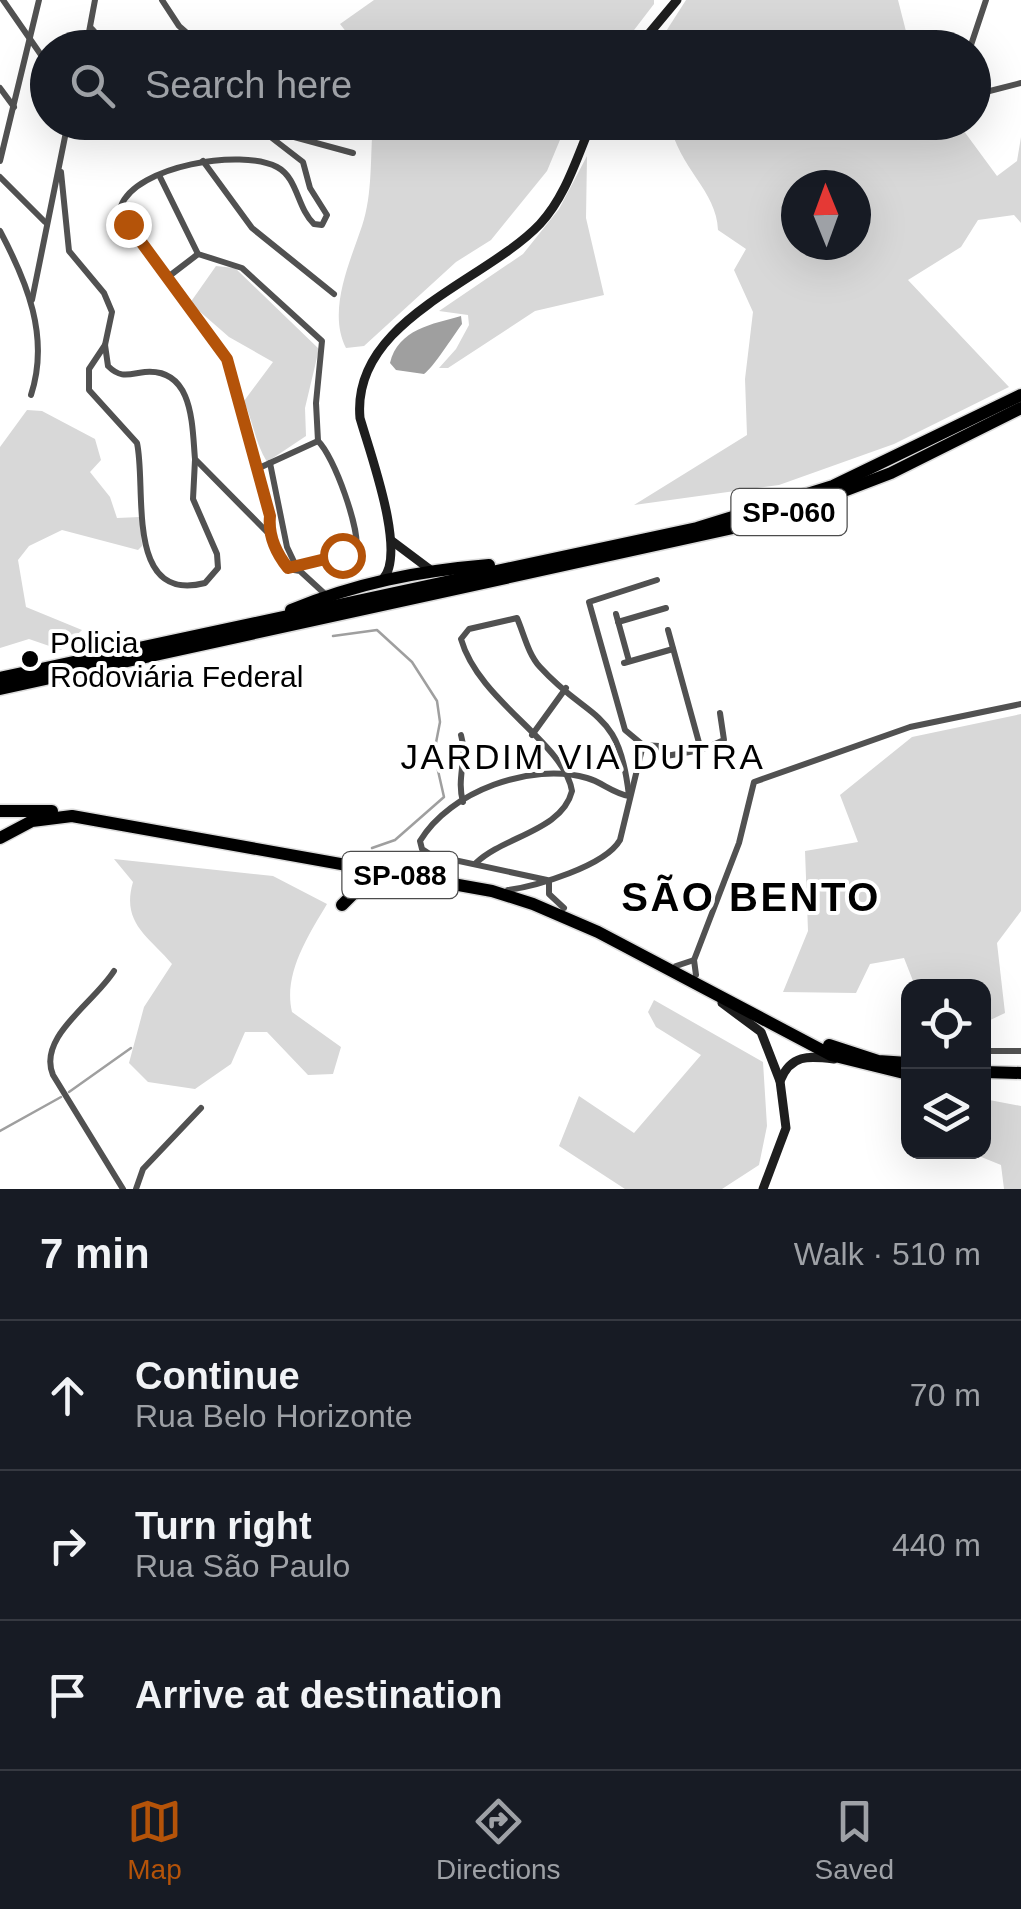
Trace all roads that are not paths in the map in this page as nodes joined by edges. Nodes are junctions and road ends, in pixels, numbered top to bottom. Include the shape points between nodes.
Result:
1 (2, 0) edge
2 (39, 0) edge
3 (94, 0) edge
4 (162, 0) edge
5 (676, 0) edge
6 (986, 0) edge
7 (91, 28) edge
8 (32, 30) edge
9 (184, 30) edge
10 (652, 30) edge
11 (976, 30) edge
12 (30, 39) edge
13 (29, 43) junction
14 (1021, 83) edge
15 (0, 88) edge
16 (991, 90) edge
17 (14, 108) junction
18 (67, 140) edge
19 (275, 140) edge
20 (304, 140) edge
21 (585, 140) edge
22 (353, 153) dead end
23 (203, 160) junction
24 (0, 162) edge
25 (61, 172) junction
26 (0, 177) edge
27 (160, 177) junction
28 (45, 222) junction
29 (0, 233) edge
30 (198, 254) junction
31 (168, 277) junction
32 (334, 294) dead end
33 (32, 300) junction
34 (105, 345) junction
35 (31, 395) dead end
36 (1021, 395) edge
37 (1017, 413) edge
38 (318, 441) junction
39 (195, 459) junction
40 (270, 463) junction
41 (259, 468) junction
42 (281, 524) junction
43 (268, 533) junction
44 (392, 541) junction
45 (526, 562) junction
46 (295, 569) junction
47 (432, 571) junction
48 (383, 579) junction
49 (656, 580) dead end
50 (326, 594) junction
51 (666, 608) dead end
52 (265, 621) junction
53 (668, 630) dead end
54 (672, 649) junction
55 (0, 678) edge
56 (566, 688) junction
57 (0, 689) edge
58 (1021, 704) edge
59 (720, 713) dead end
60 (532, 734) junction
61 (461, 735) dead end
62 (643, 745) junction
63 (700, 750) junction
64 (568, 775) junction
65 (629, 796) junction
66 (463, 802) junction
67 (0, 811) edge
68 (0, 838) edge
69 (476, 862) junction
70 (339, 865) junction
71 (376, 871) junction
72 (549, 880) junction
73 (508, 890) junction
74 (564, 908) junction
75 (694, 960) junction
76 (676, 966) junction
77 (114, 971) dead end
78 (696, 976) junction
79 (709, 991) junction
80 (991, 1050) edge
81 (1021, 1051) edge
82 (851, 1059) junction
83 (901, 1060) edge
84 (991, 1065) edge
85 (1021, 1069) edge
86 (991, 1071) edge
87 (901, 1072) edge
88 (780, 1081) junction
89 (201, 1108) dead end
90 (123, 1189) edge
91 (136, 1189) edge
92 (763, 1189) edge

1 - 13 street
2 - 8 street
3 - 7 street
4 - 9 street
5 - 10 street
6 - 11 street
12 - 13 street
13 - 17 street
14 - 16 street
15 - 17 street
17 - 24 street
18 - 25 street
19 - 23 street via 304,162 310,188 327,214 322,225 302,211 292,181 277,167
20 - 22 street
21 - 44 street via 541,223 400,328 367,374 360,418
23 - 27 street
23 - 32 street via 252,228
25 - 28 street
25 - 34 street via 69,251 112,312
26 - 28 street
27 - 30 street
27 - 31 street via 129,192 121,206
28 - 33 street
29 - 33 street
30 - 31 street
30 - 38 street via 242,268 322,341
31 - 41 street via 233,371
33 - 35 street via 39,359
34 - 39 street via 106,362 116,374 154,372 179,386 192,410
34 - 39 street via 89,369 89,390 137,442 138,493 152,563 177,586 205,583 218,568 193,499
36 - 45 highway, SP-060 via 886,464 792,500 697,528
37 - 57 highway, SP-060 via 890,474 765,521
38 - 40 street
38 - 46 street via 332,463 358,547
39 - 43 street
40 - 41 street
40 - 42 street
41 - 43 street
42 - 43 street
42 - 46 street
43 - 46 street
44 - 47 street
44 - 48 street via 392,564
45 - 47 highway
45 - 52 highway, SP-060
46 - 50 street
47 - 48 highway
48 - 50 highway
49 - 62 street via 589,602 625,730
50 - 52 highway
51 - 54 street via 617,618 626,662
52 - 55 highway, SP-060
53 - 54 street
54 - 63 street
56 - 60 street
56 - 60 street via 539,666 518,619 469,629 462,639 497,700
56 - 65 street via 614,733
58 - 75 street via 910,727 754,782 739,843
59 - 63 street via 724,740
60 - 64 street
61 - 66 street
62 - 63 street via 659,746 666,756
62 - 65 street
64 - 65 street
64 - 66 street via 518,778
64 - 69 street via 572,791 562,812
65 - 72 street via 616,846
66 - 69 street via 420,846 431,855
67 - 73 highway, SP-088 via 88,814
68 - 70 highway, SP-088 via 32,821 72,816
69 - 72 street
70 - 71 highway, SP-088
70 - 71 highway via 348,880 342,905
71 - 79 highway, SP-088 via 492,891 558,913
72 - 73 street
72 - 74 street via 549,894
73 - 74 highway, SP-088
74 - 76 highway, SP-088
75 - 76 street
75 - 78 street
76 - 78 highway, SP-088
77 - 90 street via 52,1042 48,1058
78 - 82 highway, SP-088
79 - 82 highway, SP-088
79 - 88 street via 760,1032
80 - 81 street
82 - 83 highway, SP-088
82 - 87 highway, SP-088
82 - 88 street via 803,1056 790,1062
84 - 85 highway
85 - 86 highway
88 - 92 street via 786,1128
89 - 91 street via 143,1168

